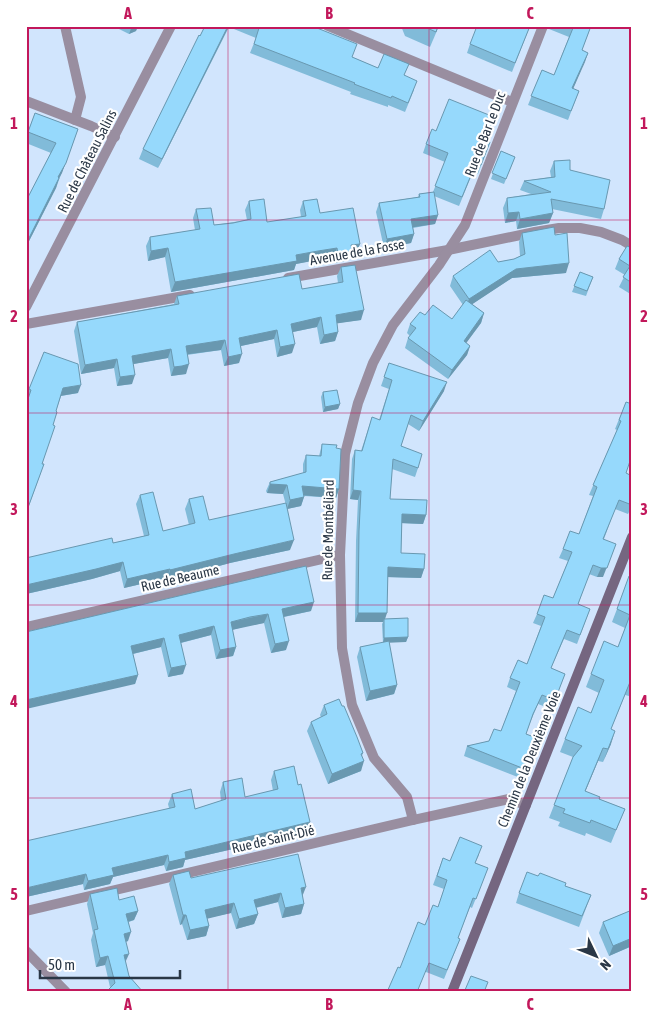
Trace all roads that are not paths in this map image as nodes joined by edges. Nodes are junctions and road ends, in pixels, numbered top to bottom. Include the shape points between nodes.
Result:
1 (64, 26) edge
2 (171, 26) edge
3 (328, 26) edge
4 (543, 26) edge
5 (26, 101) edge
6 (512, 102) junction
7 (75, 120) junction
8 (114, 137) junction
9 (632, 246) edge
10 (448, 250) junction
11 (281, 279) edge
12 (203, 293) edge
13 (26, 307) edge
14 (26, 324) edge
15 (632, 537) edge
16 (340, 555) junction
17 (26, 627) edge
18 (526, 805) junction
19 (413, 820) junction
20 (26, 911) edge
21 (26, 951) edge
22 (66, 992) edge
23 (452, 992) edge

1 - 7 street via 81,97
2 - 8 street, Rue de Château Salins
3 - 6 street
4 - 6 street, Rue de Bar Le Duc
5 - 7 street
6 - 10 street, Rue de Bar Le Duc via 465,225
7 - 8 street
8 - 13 street, Rue de Château Salins
9 - 10 street, Avenue de la Fosse via 601,232 559,228
10 - 11 street, Avenue de la Fosse
10 - 16 street, Rue de Montbéliard via 393,325 372,363 344,454
12 - 14 street
15 - 18 street, Chemin de la Deuxième Voie
16 - 17 street, Rue de Beaume
16 - 19 street, Rue de Montbéliard via 342,648 352,705 374,758 407,797
18 - 19 street, Rue de Saint-Dié via 509,799
18 - 23 street, Chemin de la Deuxième Voie
19 - 20 street, Rue de Saint-Dié
21 - 22 street

